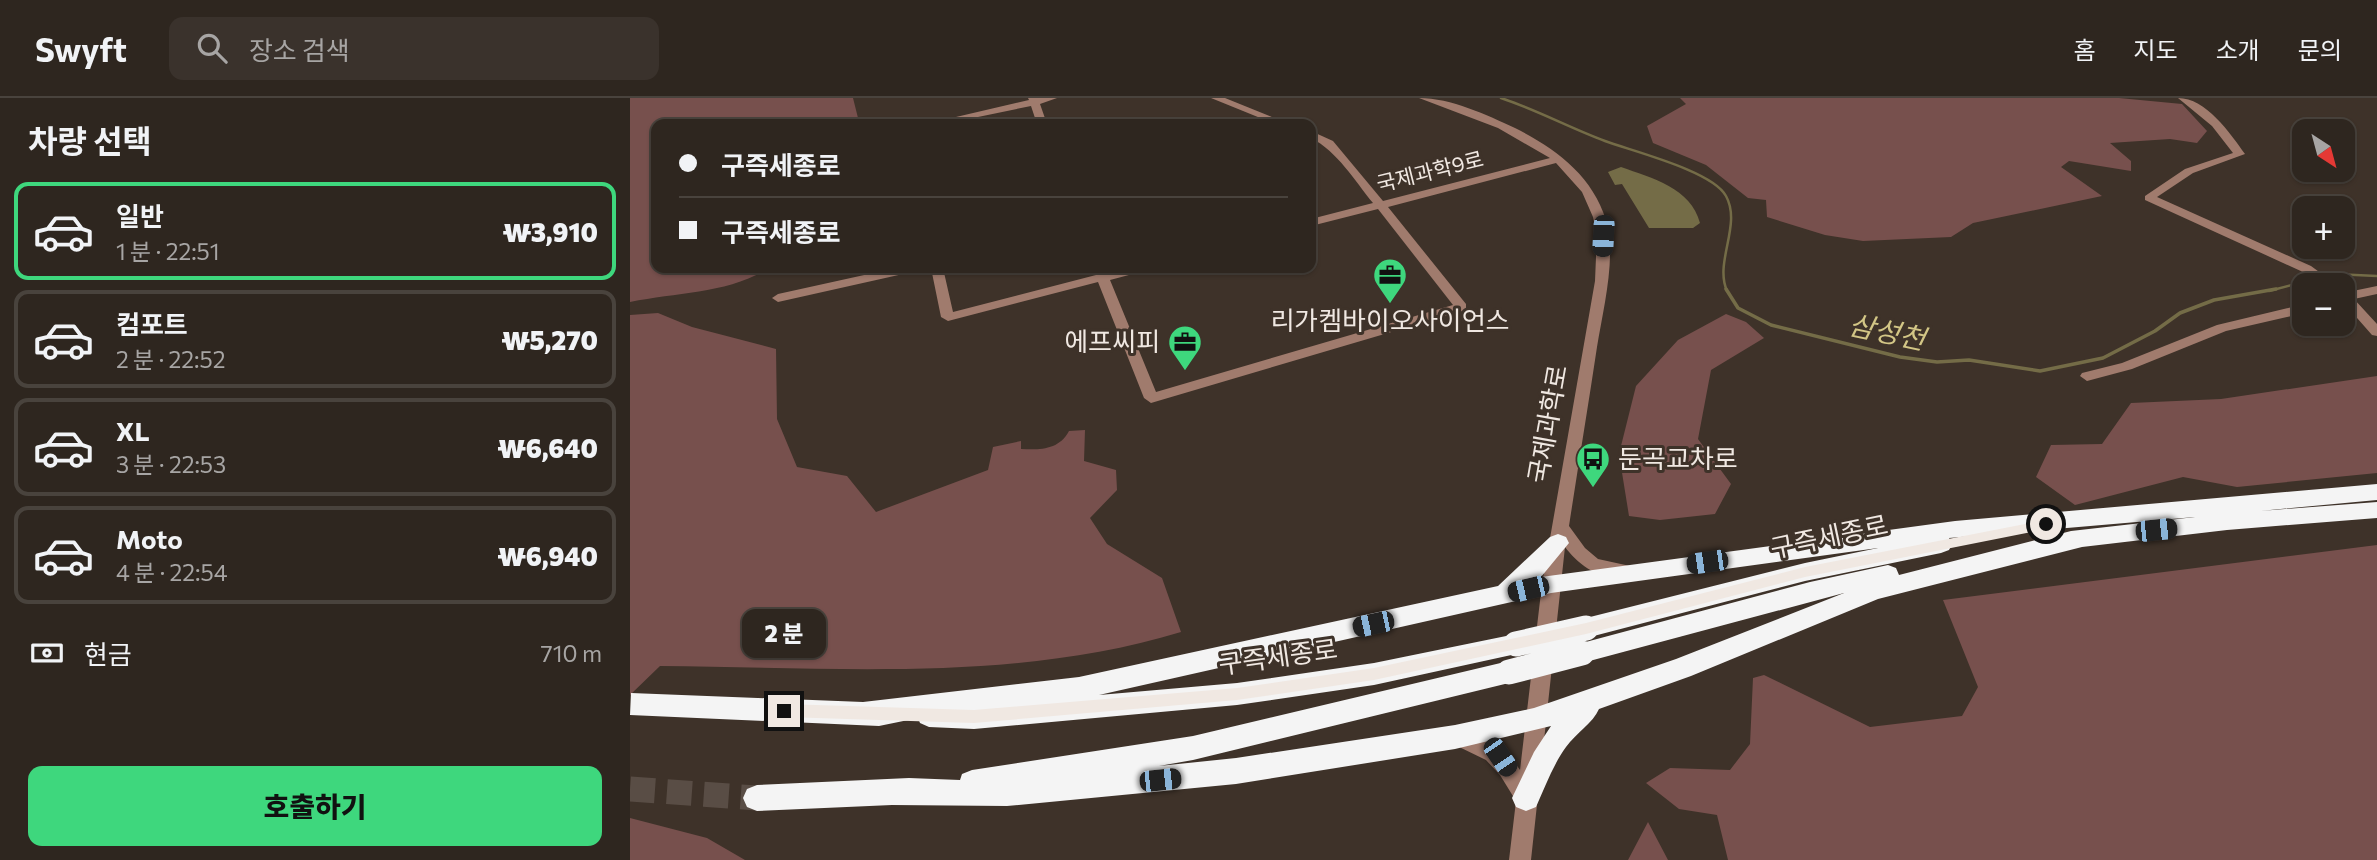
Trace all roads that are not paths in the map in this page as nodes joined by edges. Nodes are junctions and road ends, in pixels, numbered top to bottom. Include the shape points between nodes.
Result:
1 (1052, 98) edge
2 (1216, 98) edge
3 (1424, 98) edge
4 (2183, 98) edge
5 (1033, 100) edge
6 (952, 119) edge
7 (1040, 119) edge
8 (1271, 119) edge
9 (1316, 137) edge
10 (1559, 159) junction
11 (1380, 205) junction
12 (1316, 222) edge
13 (890, 273) edge
14 (938, 273) edge
15 (1098, 273) edge
16 (1101, 273) edge
17 (2314, 273) edge
18 (2377, 290) edge
19 (2355, 294) edge
20 (778, 298) dead end
21 (2355, 308) edge
22 (2292, 313) edge
23 (2377, 332) edge
24 (2087, 376) dead end
25 (2377, 492) edge
26 (2377, 510) edge
27 (2079, 529) junction
28 (1559, 535) junction
29 (1633, 572) junction
30 (1551, 584) junction
31 (1483, 600) junction
32 (1598, 700) junction
33 (631, 704) edge
34 (864, 713) junction
35 (1534, 720) junction
36 (1455, 737) junction
37 (895, 793) junction
38 (758, 798) tunnel mouth
39 (1526, 799) junction
40 (1520, 860) edge

1 - 5 street
2 - 8 street
3 - 10 street, 국제과학로 via 1497,123
4 - 17 street via 2216,124 2240,153 2189,171 2149,198
5 - 6 street
5 - 7 street
9 - 11 street via 1334,148
10 - 11 street, 국제과학9로
10 - 28 street, 국제과학로 via 1589,194 1603,236 1601,281
11 - 12 street, 국제과학9로
11 - 16 street via 1461,307 1151,398
13 - 20 street
14 - 15 street via 947,317
18 - 19 street
21 - 23 street
22 - 24 street via 2244,321 2118,369
25 - 27 highway, 구즉세종로
26 - 27 highway, 구즉세종로
27 - 29 highway via 1955,529
27 - 32 highway via 1874,591
27 - 34 highway, 구즉세종로, bridge via 1805,572 1586,628 1374,674 1237,694 974,717
27 - 37 highway, 구즉세종로, bridge via 1810,591 1509,672 1193,748
28 - 29 street via 1591,565
28 - 30 street, 국제과학로
28 - 31 highway via 1529,575
29 - 30 highway
30 - 31 highway
30 - 35 street, 국제과학로
31 - 34 highway via 1079,688
32 - 35 highway
32 - 39 highway via 1562,729
33 - 34 highway, 구즉세종로
35 - 36 highway
35 - 39 street, 국제과학로
36 - 37 highway via 1135,783 1007,793
36 - 39 street via 1482,744 1500,757
37 - 38 highway, 구즉세종로
39 - 40 street, 국제과학로

